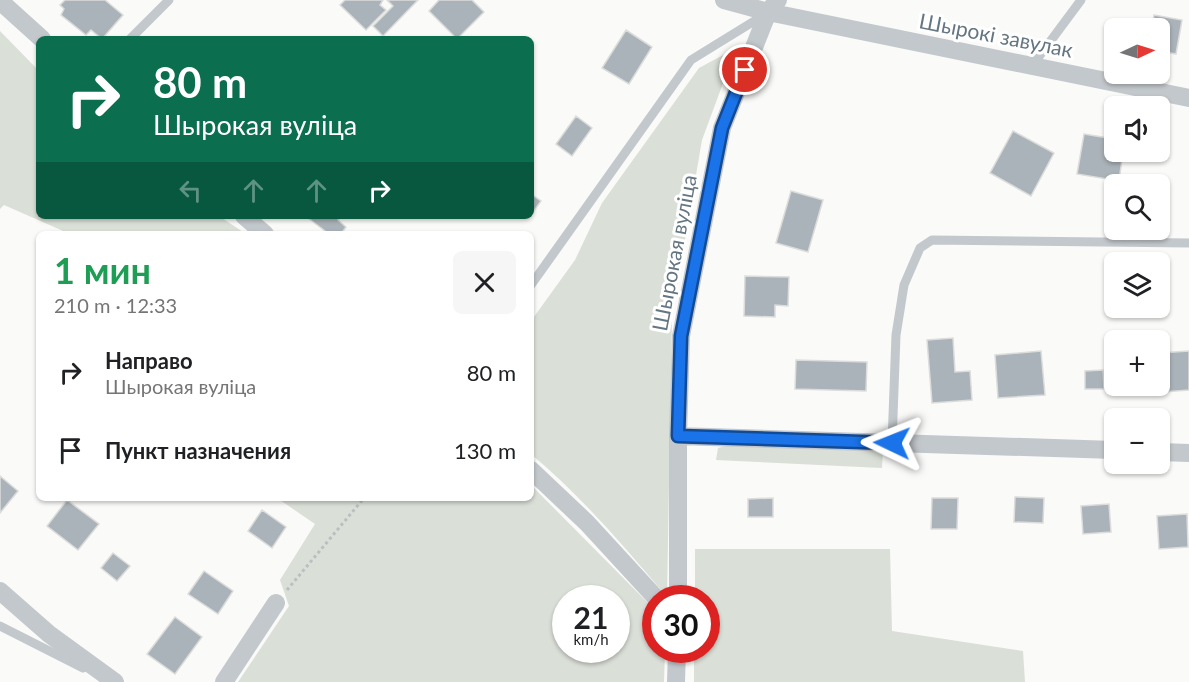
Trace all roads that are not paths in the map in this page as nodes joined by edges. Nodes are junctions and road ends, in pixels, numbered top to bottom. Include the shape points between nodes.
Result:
1 (169, 0) edge
2 (724, 0) edge
3 (1082, 0) edge
4 (0, 1) edge
5 (773, 6) edge
6 (39, 36) edge
7 (133, 36) edge
8 (1032, 66) junction
9 (1189, 98) edge
10 (248, 219) edge
11 (262, 231) edge
12 (1189, 243) edge
13 (534, 281) edge
14 (678, 436) junction
15 (892, 443) junction
16 (1104, 450) edge
17 (1170, 452) edge
18 (1189, 453) edge
19 (534, 473) edge
20 (644, 585) edge
21 (678, 585) edge
22 (0, 591) edge
23 (276, 603) road end
24 (0, 626) edge
25 (677, 663) edge
26 (114, 682) edge
27 (224, 682) edge
28 (676, 682) edge

1 - 7 lane
2 - 5 street, Шырокі завулак
3 - 8 lane
4 - 6 street
5 - 8 street, Шырокі завулак
5 - 13 lane via 691,60
5 - 14 street, Шырокая вуліца via 722,128 681,336
8 - 9 street, Шырокі завулак
10 - 11 street
12 - 15 lane via 932,240 920,248 904,285 896,334
14 - 15 street
14 - 21 street, Шырокая вуліца
15 - 16 street
17 - 18 street
19 - 20 street
22 - 26 street via 49,634
23 - 27 street
24 - 26 lane
25 - 28 street

